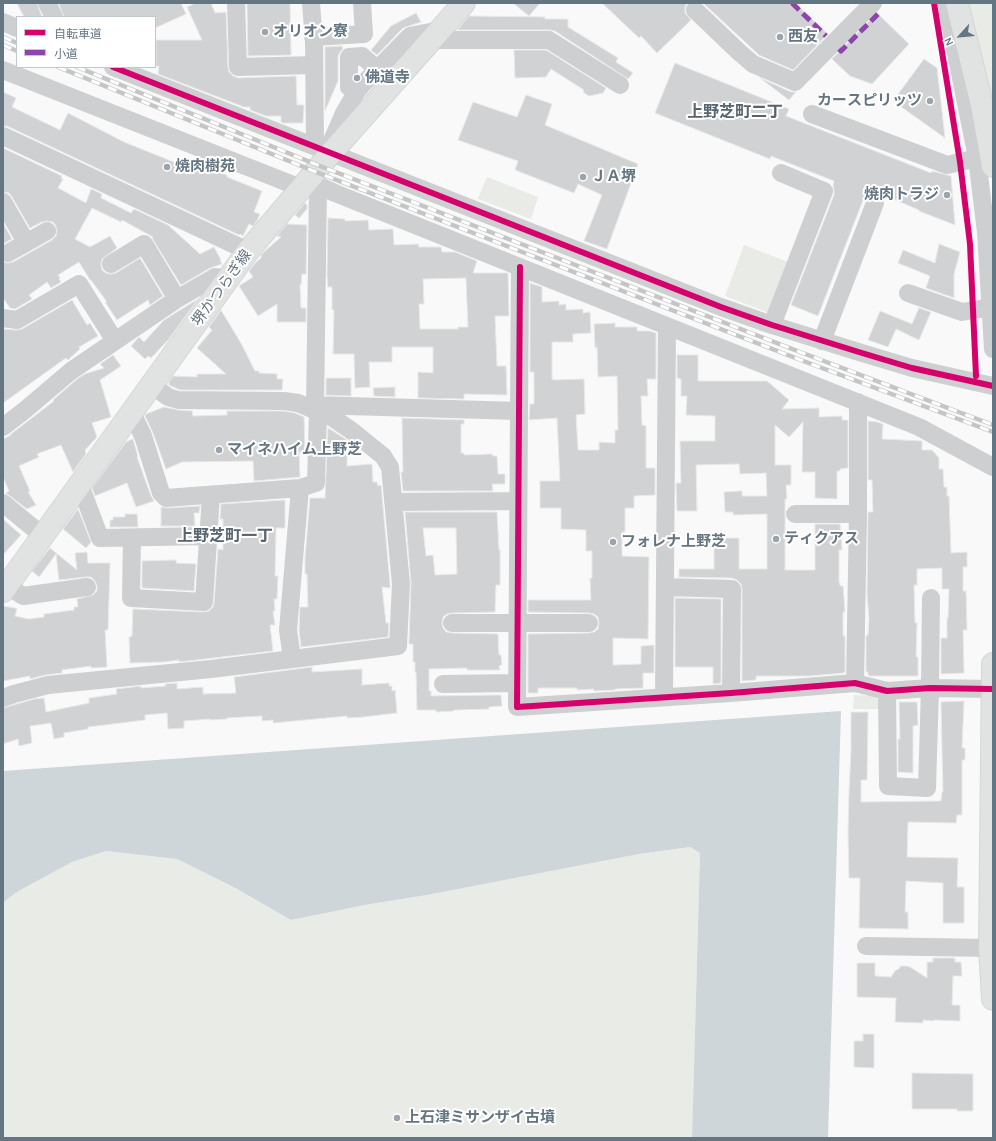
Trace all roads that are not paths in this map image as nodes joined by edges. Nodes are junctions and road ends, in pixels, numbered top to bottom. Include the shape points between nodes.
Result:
1 (48, 3) edge
2 (236, 3) edge
3 (311, 3) edge
4 (362, 3) edge
5 (464, 3) edge
6 (873, 3) edge
7 (946, 3) edge
8 (957, 3) edge
9 (695, 10) dead end
10 (54, 16) edge
11 (3, 22) edge
12 (16, 28) edge
13 (436, 35) junction
14 (313, 37) junction
15 (314, 65) junction
16 (116, 68) edge
17 (377, 69) junction
18 (3, 70) edge
19 (620, 86) dead end
20 (356, 91) junction
21 (812, 114) dead end
22 (3, 136) edge
23 (323, 150) junction
24 (985, 162) edge
25 (786, 179) dead end
26 (309, 185) junction
27 (3, 202) edge
28 (874, 203) dead end
29 (47, 232) dead end
30 (26, 242) junction
31 (248, 251) junction
32 (8, 253) dead end
33 (111, 264) dead end
34 (520, 267) junction
35 (229, 279) junction
36 (908, 292) dead end
37 (177, 299) junction
38 (991, 307) junction
39 (3, 318) edge
40 (772, 325) junction
41 (667, 326) junction
42 (115, 341) junction
43 (822, 341) junction
44 (993, 349) edge
45 (152, 385) junction
46 (993, 386) edge
47 (858, 402) junction
48 (316, 409) junction
49 (519, 410) junction
50 (132, 413) junction
51 (3, 427) edge
52 (993, 467) edge
53 (80, 484) junction
54 (300, 488) junction
55 (210, 495) junction
56 (518, 501) junction
57 (393, 502) junction
58 (3, 503) edge
59 (795, 514) dead end
60 (858, 514) junction
61 (43, 536) junction
62 (208, 536) junction
63 (132, 538) junction
64 (87, 586) dead end
65 (4, 587) edge
66 (665, 587) junction
67 (931, 598) dead end
68 (452, 623) dead end
69 (518, 623) junction
70 (589, 623) dead end
71 (292, 659) junction
72 (993, 664) edge
73 (517, 683) junction
74 (855, 683) junction
75 (443, 684) dead end
76 (930, 688) junction
77 (992, 689) edge
78 (887, 690) junction
79 (731, 693) junction
80 (664, 697) junction
81 (3, 698) edge
82 (866, 946) dead end
83 (990, 948) junction
84 (993, 999) edge

1 - 10 street
2 - 15 street via 238,67
3 - 14 street
4 - 14 street via 364,34
5 - 13 main road, 堺かつらぎ線
6 - 9 street via 795,82 753,64
7 - 24 street
8 - 24 main road via 982,105
11 - 12 street
13 - 17 street via 410,36
13 - 19 street via 549,40
13 - 23 main road, 堺かつらぎ線
14 - 15 street
15 - 23 street
16 - 23 street
17 - 20 street
17 - 20 street via 362,56 349,58 349,87
18 - 26 street
20 - 23 street via 331,143
21 - 24 street via 947,165
22 - 31 street
23 - 26 main road, 堺かつらぎ線
23 - 40 street
24 - 38 street
25 - 40 street via 824,191
26 - 31 main road, 堺かつらぎ線
26 - 34 street
26 - 48 street
27 - 30 street
28 - 43 street
29 - 30 street
30 - 32 street
31 - 35 main road, 堺かつらぎ線
33 - 37 street via 144,244
34 - 41 street
34 - 49 street
35 - 37 street via 215,277
35 - 45 main road, 堺かつらぎ線
36 - 38 street via 962,312
37 - 42 street
38 - 44 street
39 - 42 street via 17,320 79,284
40 - 43 street
41 - 47 street
41 - 66 street
42 - 51 street via 71,371
43 - 46 street via 912,368
45 - 48 street via 168,397 178,400 284,401
45 - 50 main road, 堺かつらぎ線
47 - 52 street via 919,427
47 - 60 street
48 - 49 street
48 - 54 street via 316,483
48 - 57 street via 352,431 383,456 390,467
49 - 56 street
50 - 53 main road, 堺かつらぎ線
50 - 55 street via 143,436 161,493 166,498
53 - 61 main road, 堺かつらぎ線
53 - 63 street via 100,538
54 - 55 street
54 - 71 street via 288,630
55 - 62 street
56 - 57 street
56 - 69 street
57 - 71 street via 401,584 398,646
58 - 61 street
59 - 60 street
60 - 74 street
61 - 65 main road, 堺かつらぎ線
62 - 63 street
62 - 63 street via 204,602 131,598
64 - 65 street via 23,596
66 - 79 street via 732,589
66 - 80 street
67 - 76 street
68 - 69 street
69 - 70 street
69 - 73 street
71 - 81 street via 48,685
72 - 77 main road
73 - 75 street
73 - 80 street via 517,707
74 - 78 street
74 - 79 street
76 - 77 street
76 - 78 street
76 - 78 street via 927,788 888,786
77 - 83 main road
79 - 80 street
82 - 83 street
83 - 84 main road

